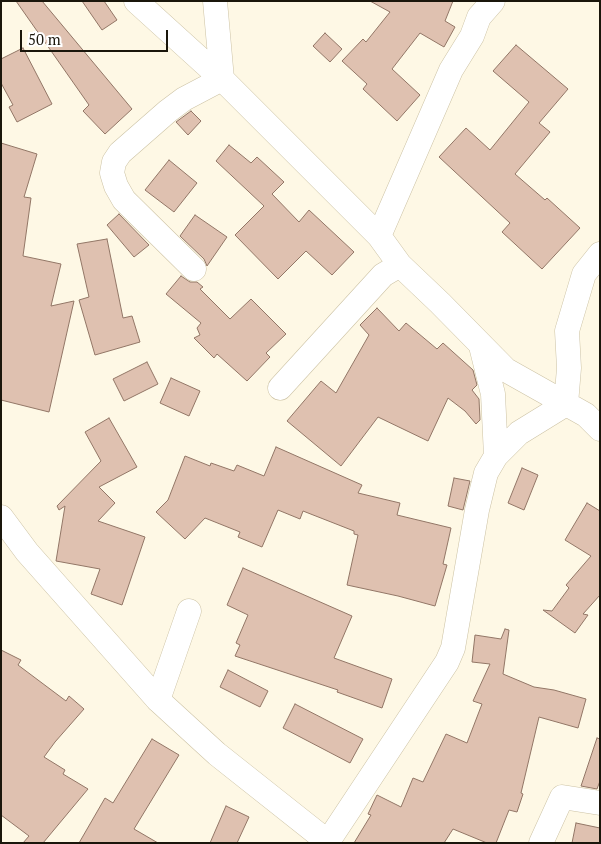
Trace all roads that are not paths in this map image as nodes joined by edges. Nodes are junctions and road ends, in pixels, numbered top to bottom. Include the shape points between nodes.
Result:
1 (136, 1) edge
2 (215, 1) edge
3 (493, 1) edge
4 (222, 79) junction
5 (379, 236) junction
6 (600, 254) edge
7 (400, 265) junction
8 (194, 269) dead end
9 (480, 344) junction
10 (280, 388) dead end
11 (566, 404) junction
12 (600, 429) edge
13 (496, 456) junction
14 (1, 517) edge
15 (189, 611) dead end
16 (158, 700) junction
17 (600, 803) edge
18 (328, 842) edge
19 (541, 843) edge

1 - 4 street
2 - 4 street
3 - 5 street via 479,17 472,36 451,70
4 - 5 street
4 - 8 street via 168,111 120,154 112,173 124,200
5 - 7 street
6 - 11 street via 584,274 567,331 569,368
7 - 9 street
7 - 10 street via 382,275
9 - 11 street via 506,370
9 - 13 street via 493,394
11 - 12 street via 586,415
11 - 13 street via 519,433
13 - 18 street via 486,473 477,510 453,648 447,662
14 - 16 street via 27,552
15 - 16 street
16 - 18 street via 217,754
17 - 19 street via 562,797

